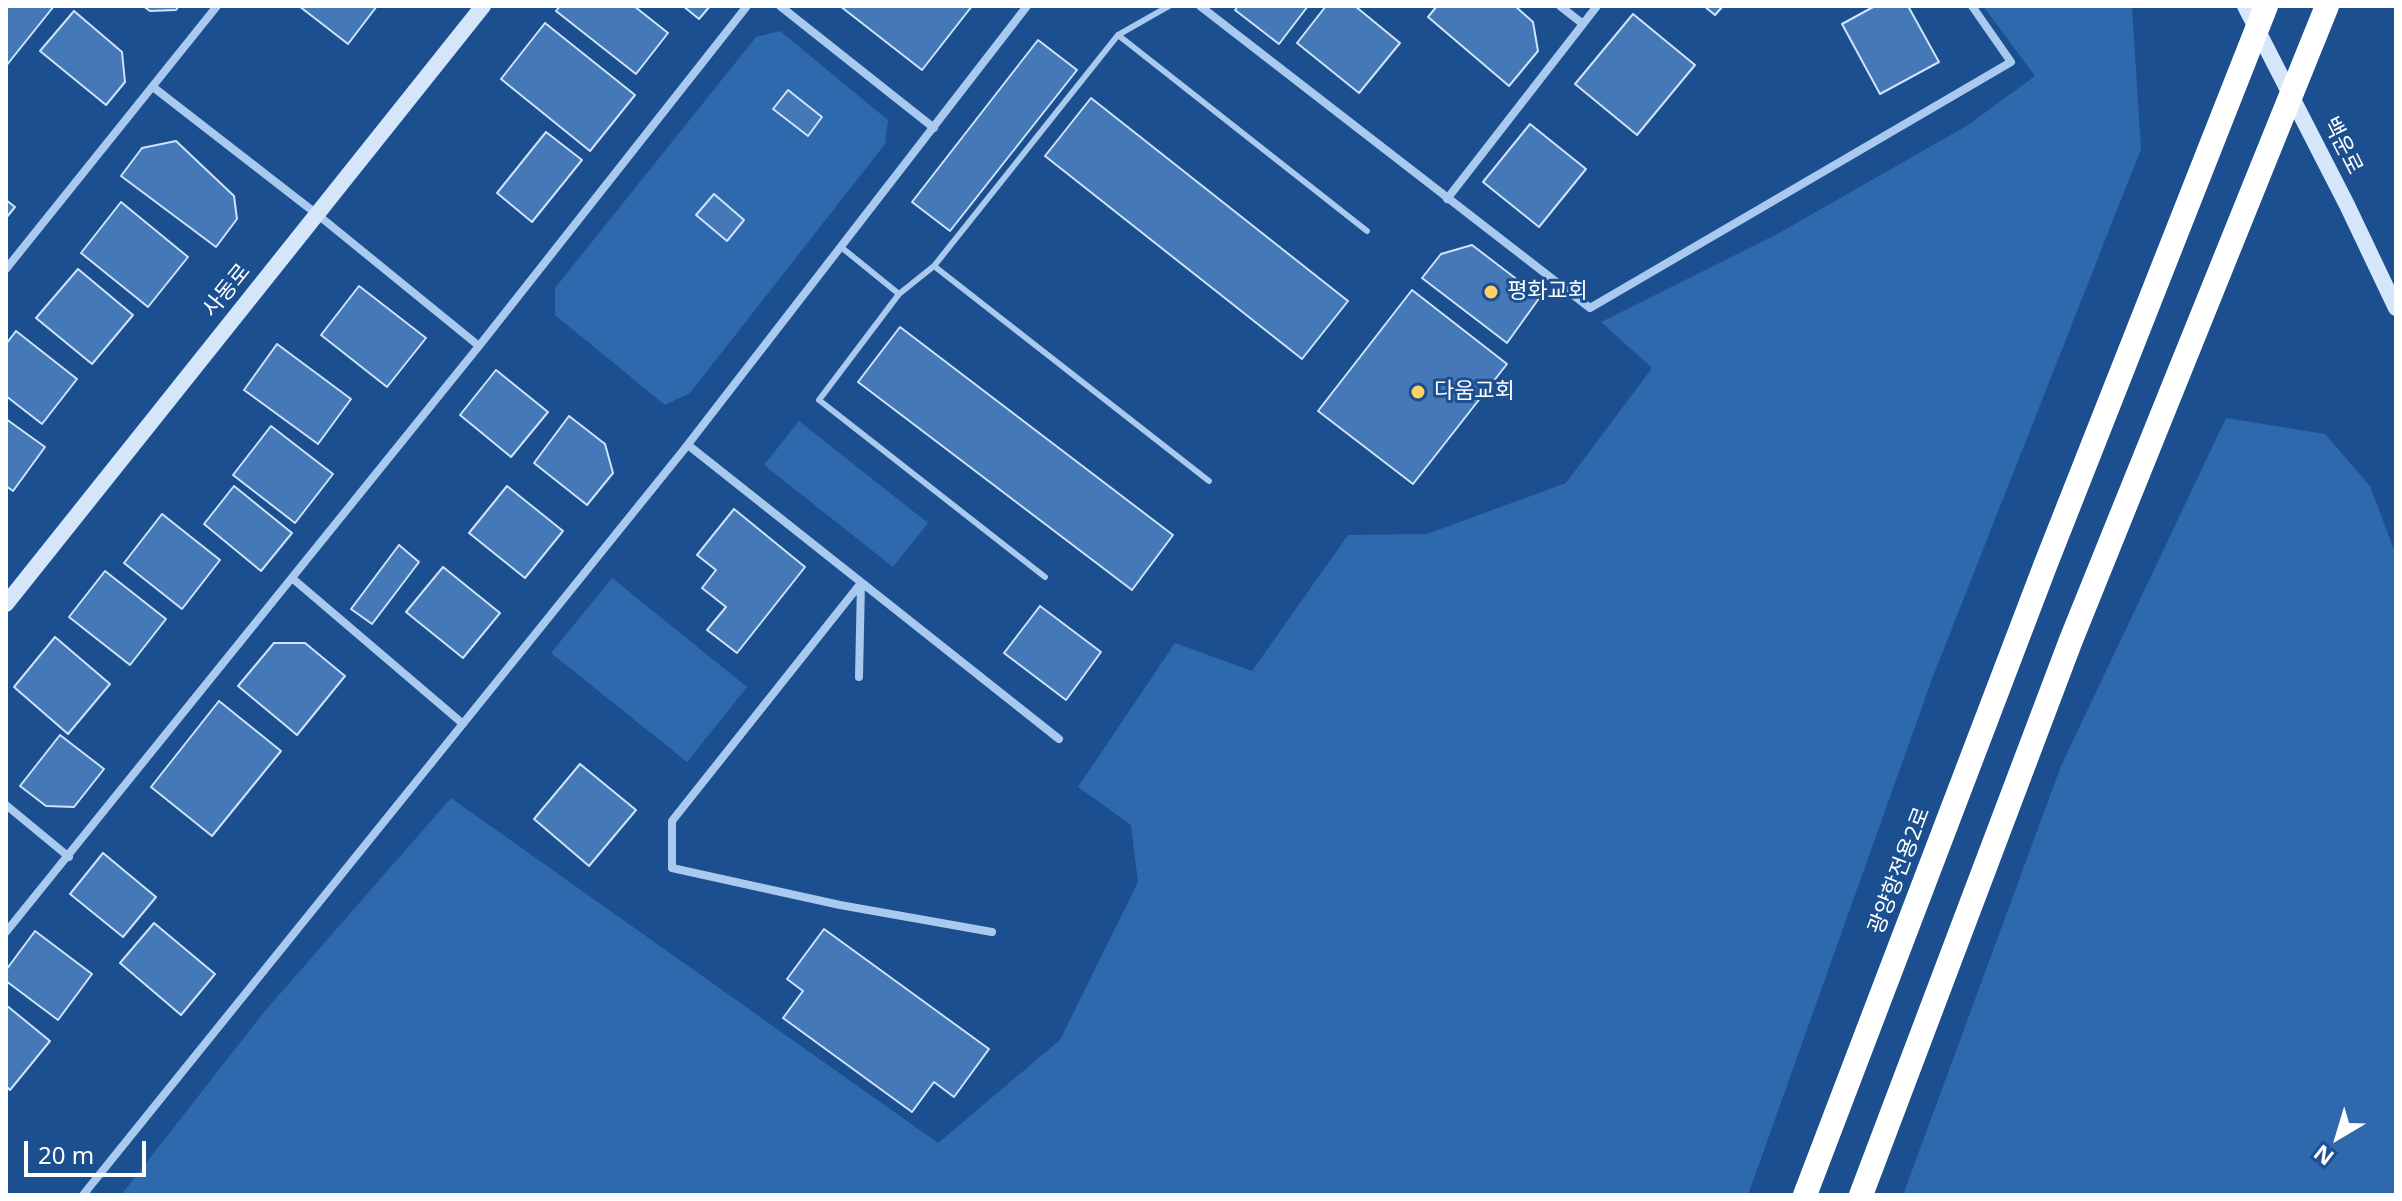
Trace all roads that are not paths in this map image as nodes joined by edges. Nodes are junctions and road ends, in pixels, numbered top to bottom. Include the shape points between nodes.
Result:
1 (217, 6) edge
2 (483, 6) edge
3 (747, 6) edge
4 (780, 6) edge
5 (1027, 6) edge
6 (1169, 6) edge
7 (1200, 6) edge
8 (1560, 6) edge
9 (1597, 6) edge
10 (1972, 6) edge
11 (2245, 6) edge
12 (2266, 6) edge
13 (2327, 6) edge
14 (1583, 24) junction
15 (1118, 35) junction
16 (153, 87) junction
17 (934, 128) junction
18 (1447, 199) junction
19 (318, 215) junction
20 (1367, 231) dead end
21 (841, 247) junction
22 (934, 266) junction
23 (6, 269) edge
24 (899, 294) junction
25 (2396, 308) edge
26 (479, 346) junction
27 (688, 445) junction
28 (1209, 481) dead end
29 (1045, 577) dead end
30 (292, 578) junction
31 (861, 583) junction
32 (6, 604) edge
33 (859, 677) dead end
34 (462, 723) junction
35 (1059, 739) dead end
36 (6, 805) edge
37 (69, 857) junction
38 (6, 932) edge
39 (992, 932) dead end
40 (83, 1195) edge
41 (1805, 1195) edge
42 (1861, 1195) edge

1 - 16 street
2 - 19 street, 사동로
3 - 26 street
4 - 17 street
5 - 17 street
6 - 15 lane
7 - 18 street
8 - 14 street
9 - 14 street
10 - 18 street via 2011,62 1590,308
11 - 25 street, 백운로
12 - 41 highway, 광양항전용2로
13 - 42 highway via 2071,640
14 - 18 street
15 - 20 lane
15 - 22 lane
16 - 19 street
16 - 23 street
17 - 21 street
19 - 26 street
19 - 32 street, 사동로
21 - 24 lane
21 - 27 street
22 - 24 lane
22 - 28 lane
24 - 29 lane via 819,400
26 - 30 street
27 - 31 street
27 - 34 street
30 - 34 street
30 - 37 street
31 - 33 street
31 - 35 street
31 - 39 street via 672,821 672,868
34 - 40 street
36 - 37 street
37 - 38 street

